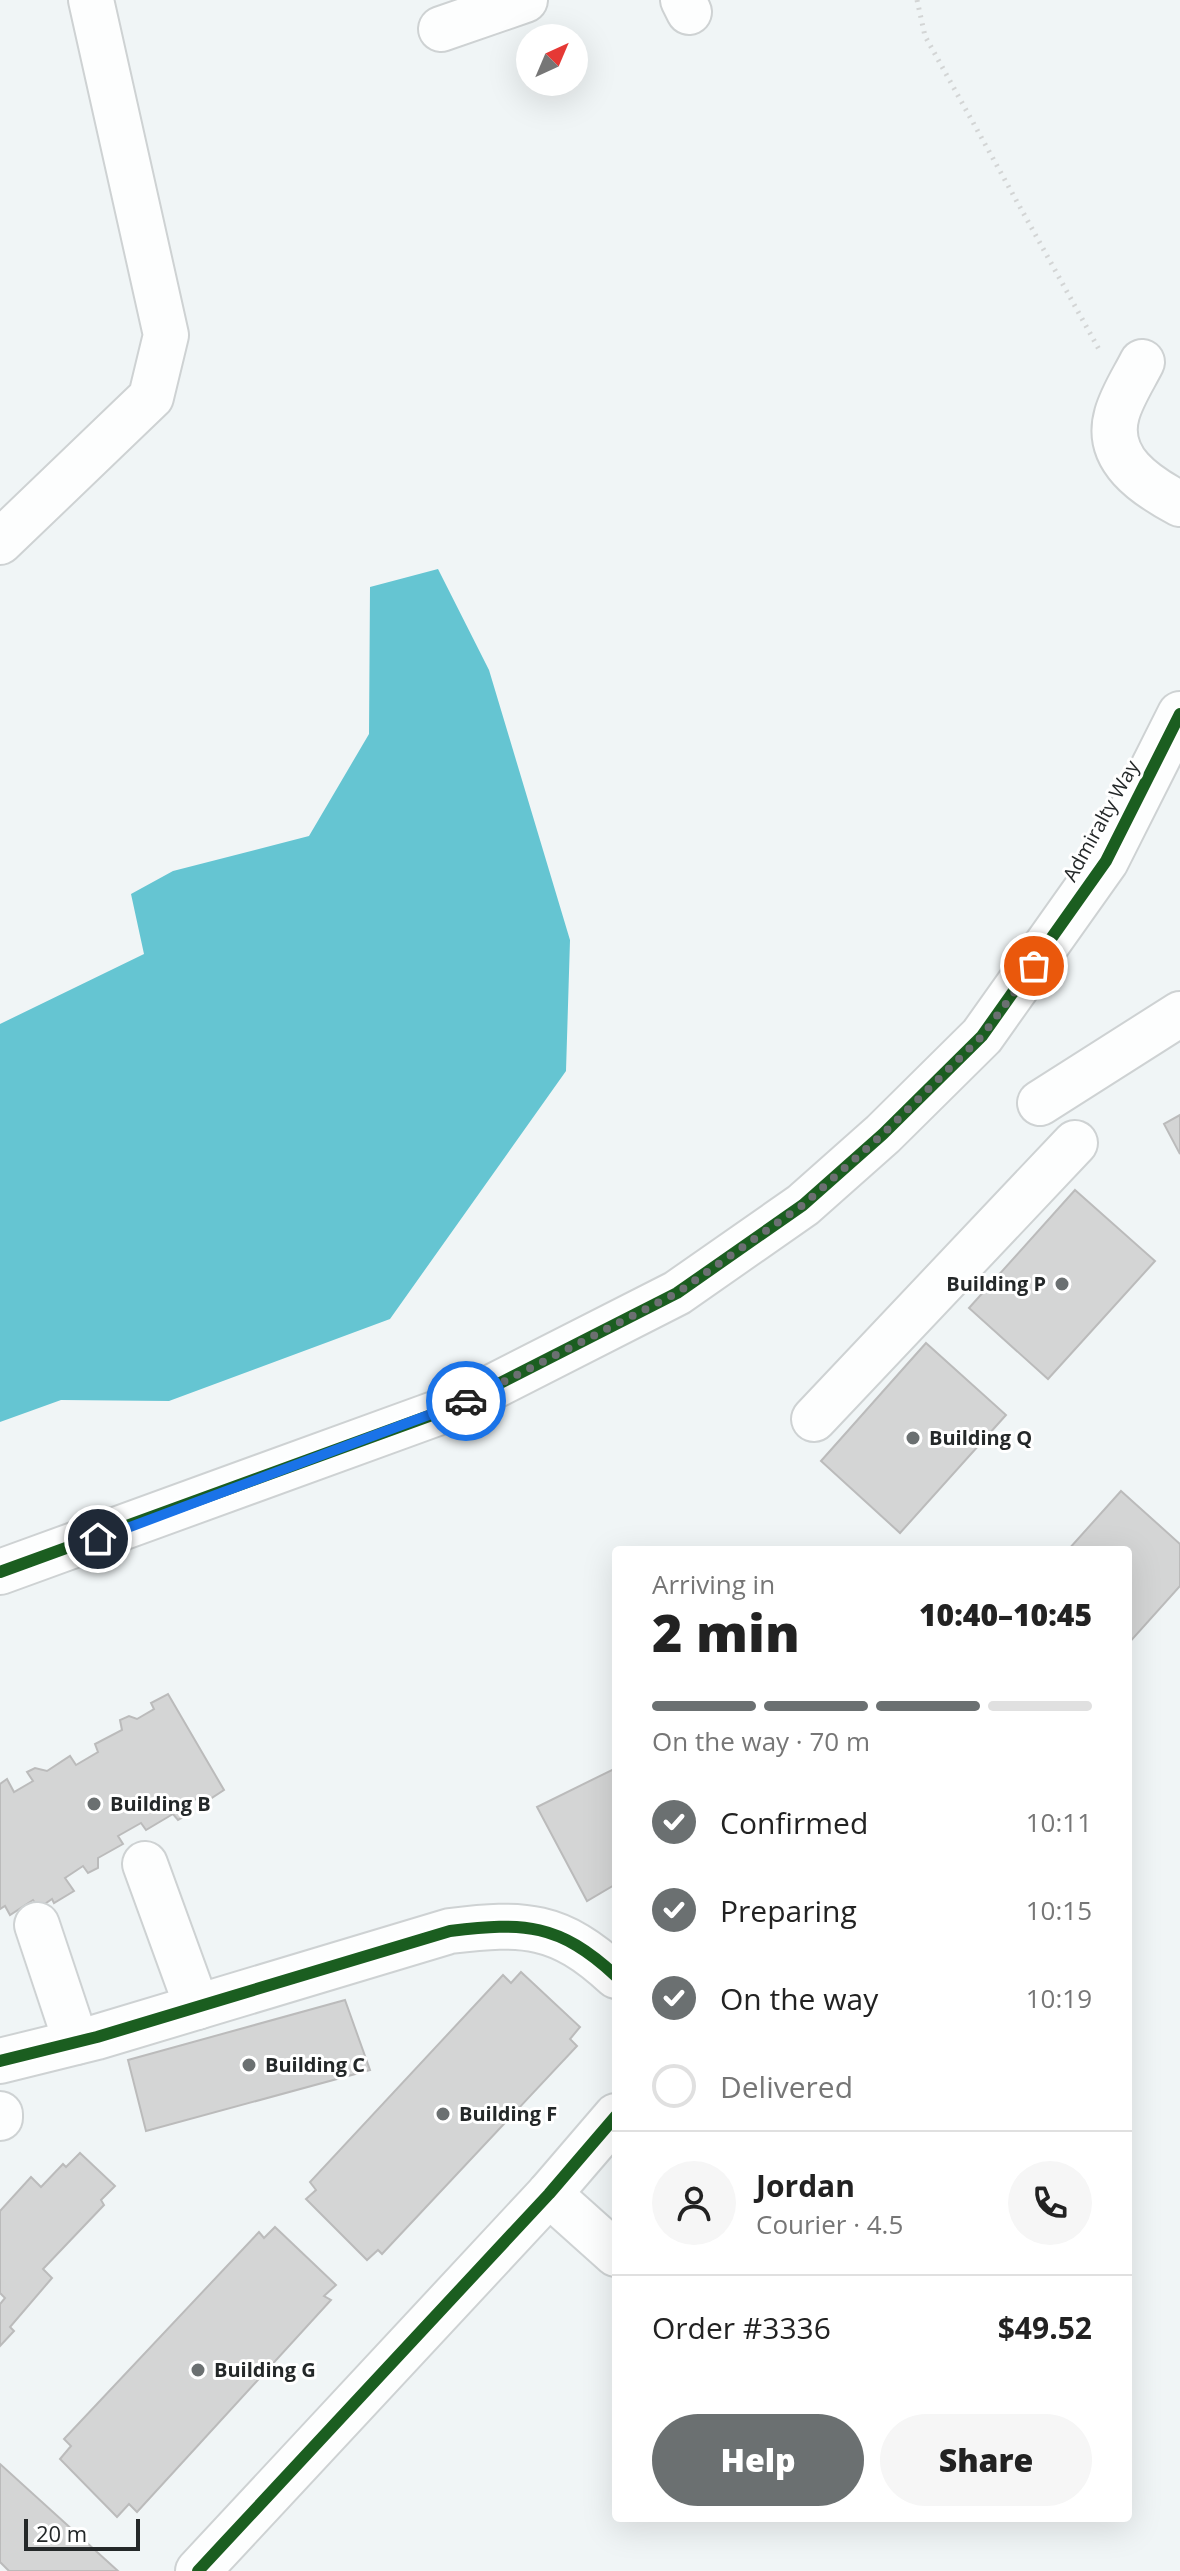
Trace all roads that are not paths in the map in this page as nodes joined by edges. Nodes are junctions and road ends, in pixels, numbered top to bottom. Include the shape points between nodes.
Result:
1 (91, 0) edge
2 (525, 0) edge
3 (441, 29) dead end
4 (1134, 379) road end
5 (1180, 504) edge
6 (8, 529) edge
7 (1180, 714) edge
8 (1180, 1014) edge
9 (1040, 1103) dead end
10 (1075, 1143) dead end
11 (814, 1419) dead end
12 (0, 1572) edge
13 (145, 1864) dead end
14 (37, 1925) dead end
15 (612, 1971) edge
16 (197, 2007) junction
17 (76, 2042) junction
18 (0, 2061) edge
19 (612, 2121) edge
20 (549, 2194) junction
21 (612, 2250) edge
22 (198, 2571) edge

1 - 6 street via 166,335 151,397
2 - 3 street
4 - 5 street via 1116,415 1124,465
7 - 12 street, Admiralty Way via 1106,861 982,1036 803,1205 677,1293 451,1408
8 - 9 street
10 - 11 street
13 - 16 street
14 - 17 street
15 - 16 street via 561,1935 509,1924 450,1931
16 - 17 street
17 - 18 street
19 - 20 street
20 - 21 street
20 - 22 street

